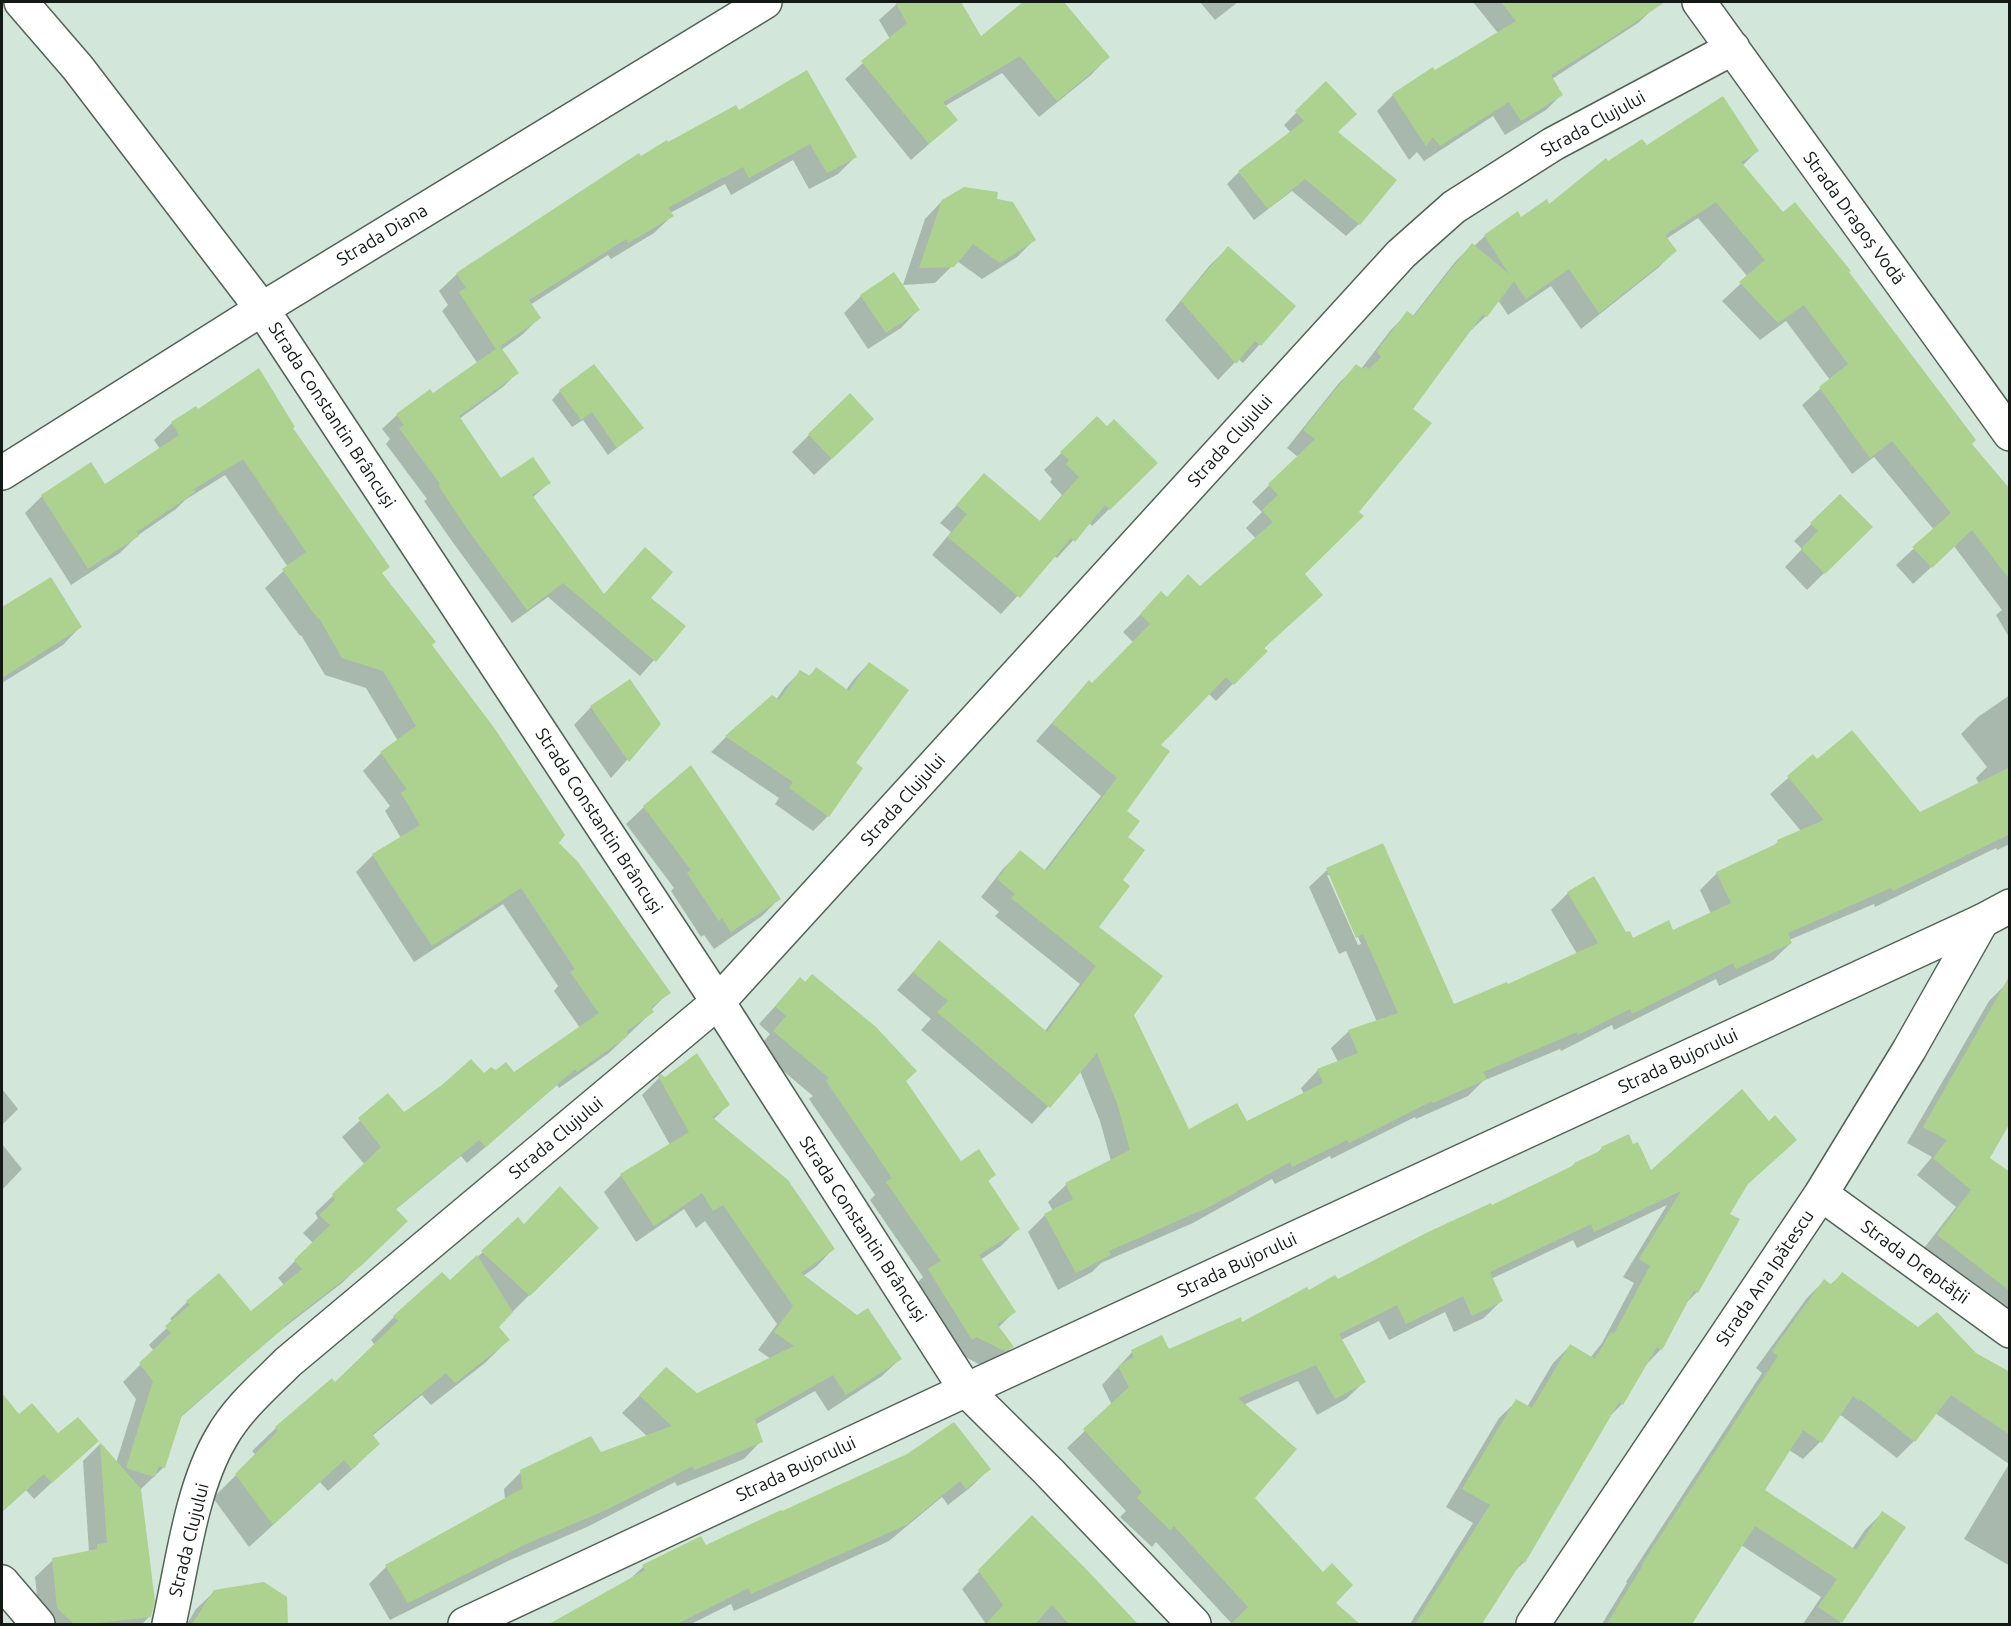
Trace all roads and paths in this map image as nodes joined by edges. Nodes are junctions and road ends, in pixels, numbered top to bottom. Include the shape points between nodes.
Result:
1 (21, 2) edge
2 (765, 2) edge
3 (1699, 2) edge
4 (1732, 48) junction
5 (262, 309) junction
6 (2010, 434) edge
7 (2, 473) edge
8 (1996, 914) edge
9 (718, 1002) junction
10 (1821, 1194) junction
11 (2010, 1330) edge
12 (966, 1390) junction
13 (2, 1582) edge
14 (38, 1624) edge
15 (169, 1624) edge
16 (465, 1624) edge
17 (1194, 1624) edge
18 (1533, 1624) edge

1 - 5 street, Strada Constantin Brâncuși via 85,77
2 - 5 street, Strada Diana
3 - 4 street, Strada Dragoș Vodă
4 - 6 street, Strada Dragoș Vodă
4 - 9 street, Strada Clujului via 1553,144 1454,207 1401,254
5 - 7 street, Strada Diana
5 - 9 street, Strada Constantin Brâncuși
8 - 10 street, Strada Ana Ipătescu
8 - 12 street, Strada Bujorului
9 - 12 street, Strada Constantin Brâncuși
9 - 15 street, Strada Clujului via 288,1362 246,1402 221,1438 195,1503
10 - 11 street, Strada Dreptății
10 - 18 street, Strada Ana Ipătescu
12 - 16 street, Strada Bujorului
12 - 17 street, Strada Constantin Brâncuși
13 - 14 street

